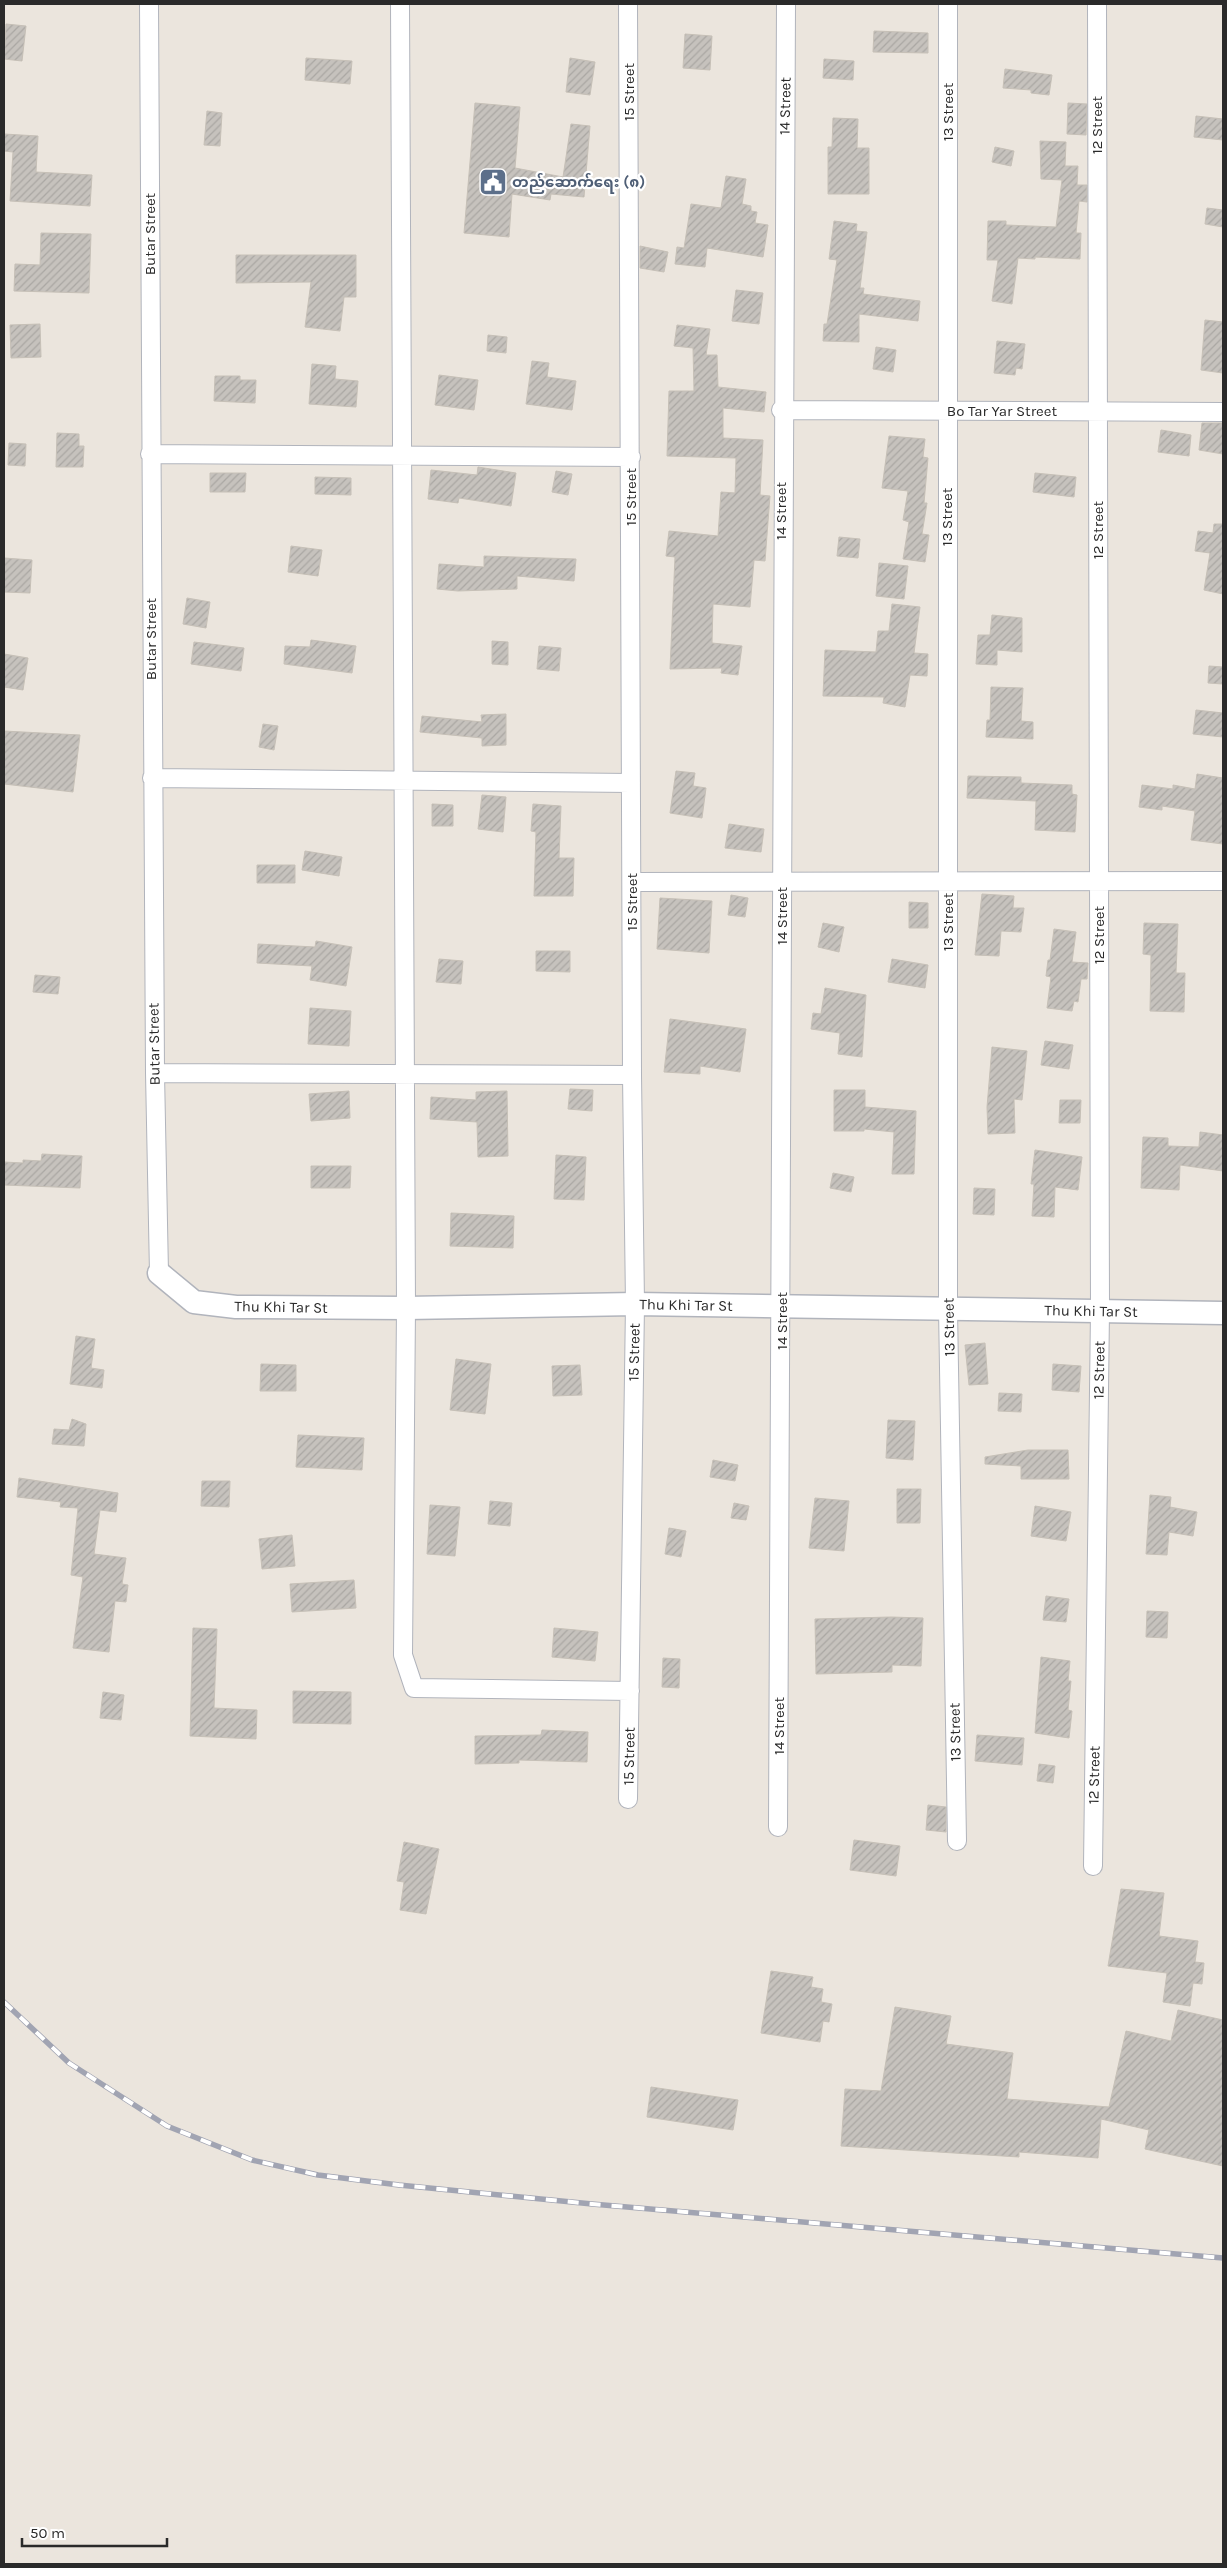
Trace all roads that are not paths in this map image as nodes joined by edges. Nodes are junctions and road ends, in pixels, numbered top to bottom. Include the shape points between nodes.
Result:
1 (149, 4) edge
2 (400, 4) edge
3 (628, 4) edge
4 (786, 4) edge
5 (948, 4) edge
6 (1097, 4) edge
7 (781, 410) junction
8 (946, 411) junction
9 (1097, 411) junction
10 (1223, 412) edge
11 (150, 454) junction
12 (402, 456) junction
13 (631, 457) junction
14 (152, 778) junction
15 (403, 780) junction
16 (631, 783) junction
17 (1099, 881) junction
18 (1223, 881) edge
19 (632, 882) junction
20 (782, 882) junction
21 (948, 882) junction
22 (154, 1072) junction
23 (405, 1074) junction
24 (632, 1075) junction
25 (159, 1273) joint
26 (635, 1304) junction
27 (782, 1306) junction
28 (406, 1308) junction
29 (948, 1309) junction
30 (1100, 1311) junction
31 (1223, 1313) edge
32 (630, 1691) junction
33 (628, 1799) dead end
34 (778, 1828) dead end
35 (957, 1841) dead end
36 (1093, 1866) dead end

1 - 11 street, Butar Street
2 - 12 street
3 - 13 street, 15 Street
4 - 7 street, 14 Street
5 - 8 street, 13 Street
6 - 9 street, 12 Street
7 - 8 street, Bo Tar Yar Street
7 - 20 street, 14 Street
8 - 9 street, Bo Tar Yar Street
8 - 21 street, 13 Street
9 - 10 street, Bo Tar Yar Street
9 - 17 street, 12 Street
11 - 12 street
11 - 14 street, Butar Street
12 - 13 street
12 - 15 street
13 - 16 street, 15 Street
14 - 15 street
14 - 22 street, Butar Street
15 - 16 street
15 - 23 street
16 - 19 street, 15 Street
17 - 18 street
17 - 21 street
17 - 30 street, 12 Street
19 - 20 street
19 - 24 street, 15 Street
20 - 21 street
20 - 27 street, 14 Street
21 - 29 street, 13 Street
22 - 23 street
22 - 25 street, Butar Street
23 - 24 street
23 - 28 street
24 - 26 street, 15 Street
25 - 28 street, Thu Khi Tar St via 194,1302 236,1307
26 - 27 street, Thu Khi Tar St
26 - 28 street, Thu Khi Tar St
26 - 32 street, 15 Street
27 - 29 street, Thu Khi Tar St
27 - 34 street, 14 Street
28 - 32 street via 403,1655 414,1688
29 - 30 street, Thu Khi Tar St
29 - 35 street, 13 Street
30 - 31 street, Thu Khi Tar St
30 - 36 street, 12 Street
32 - 33 street, 15 Street

